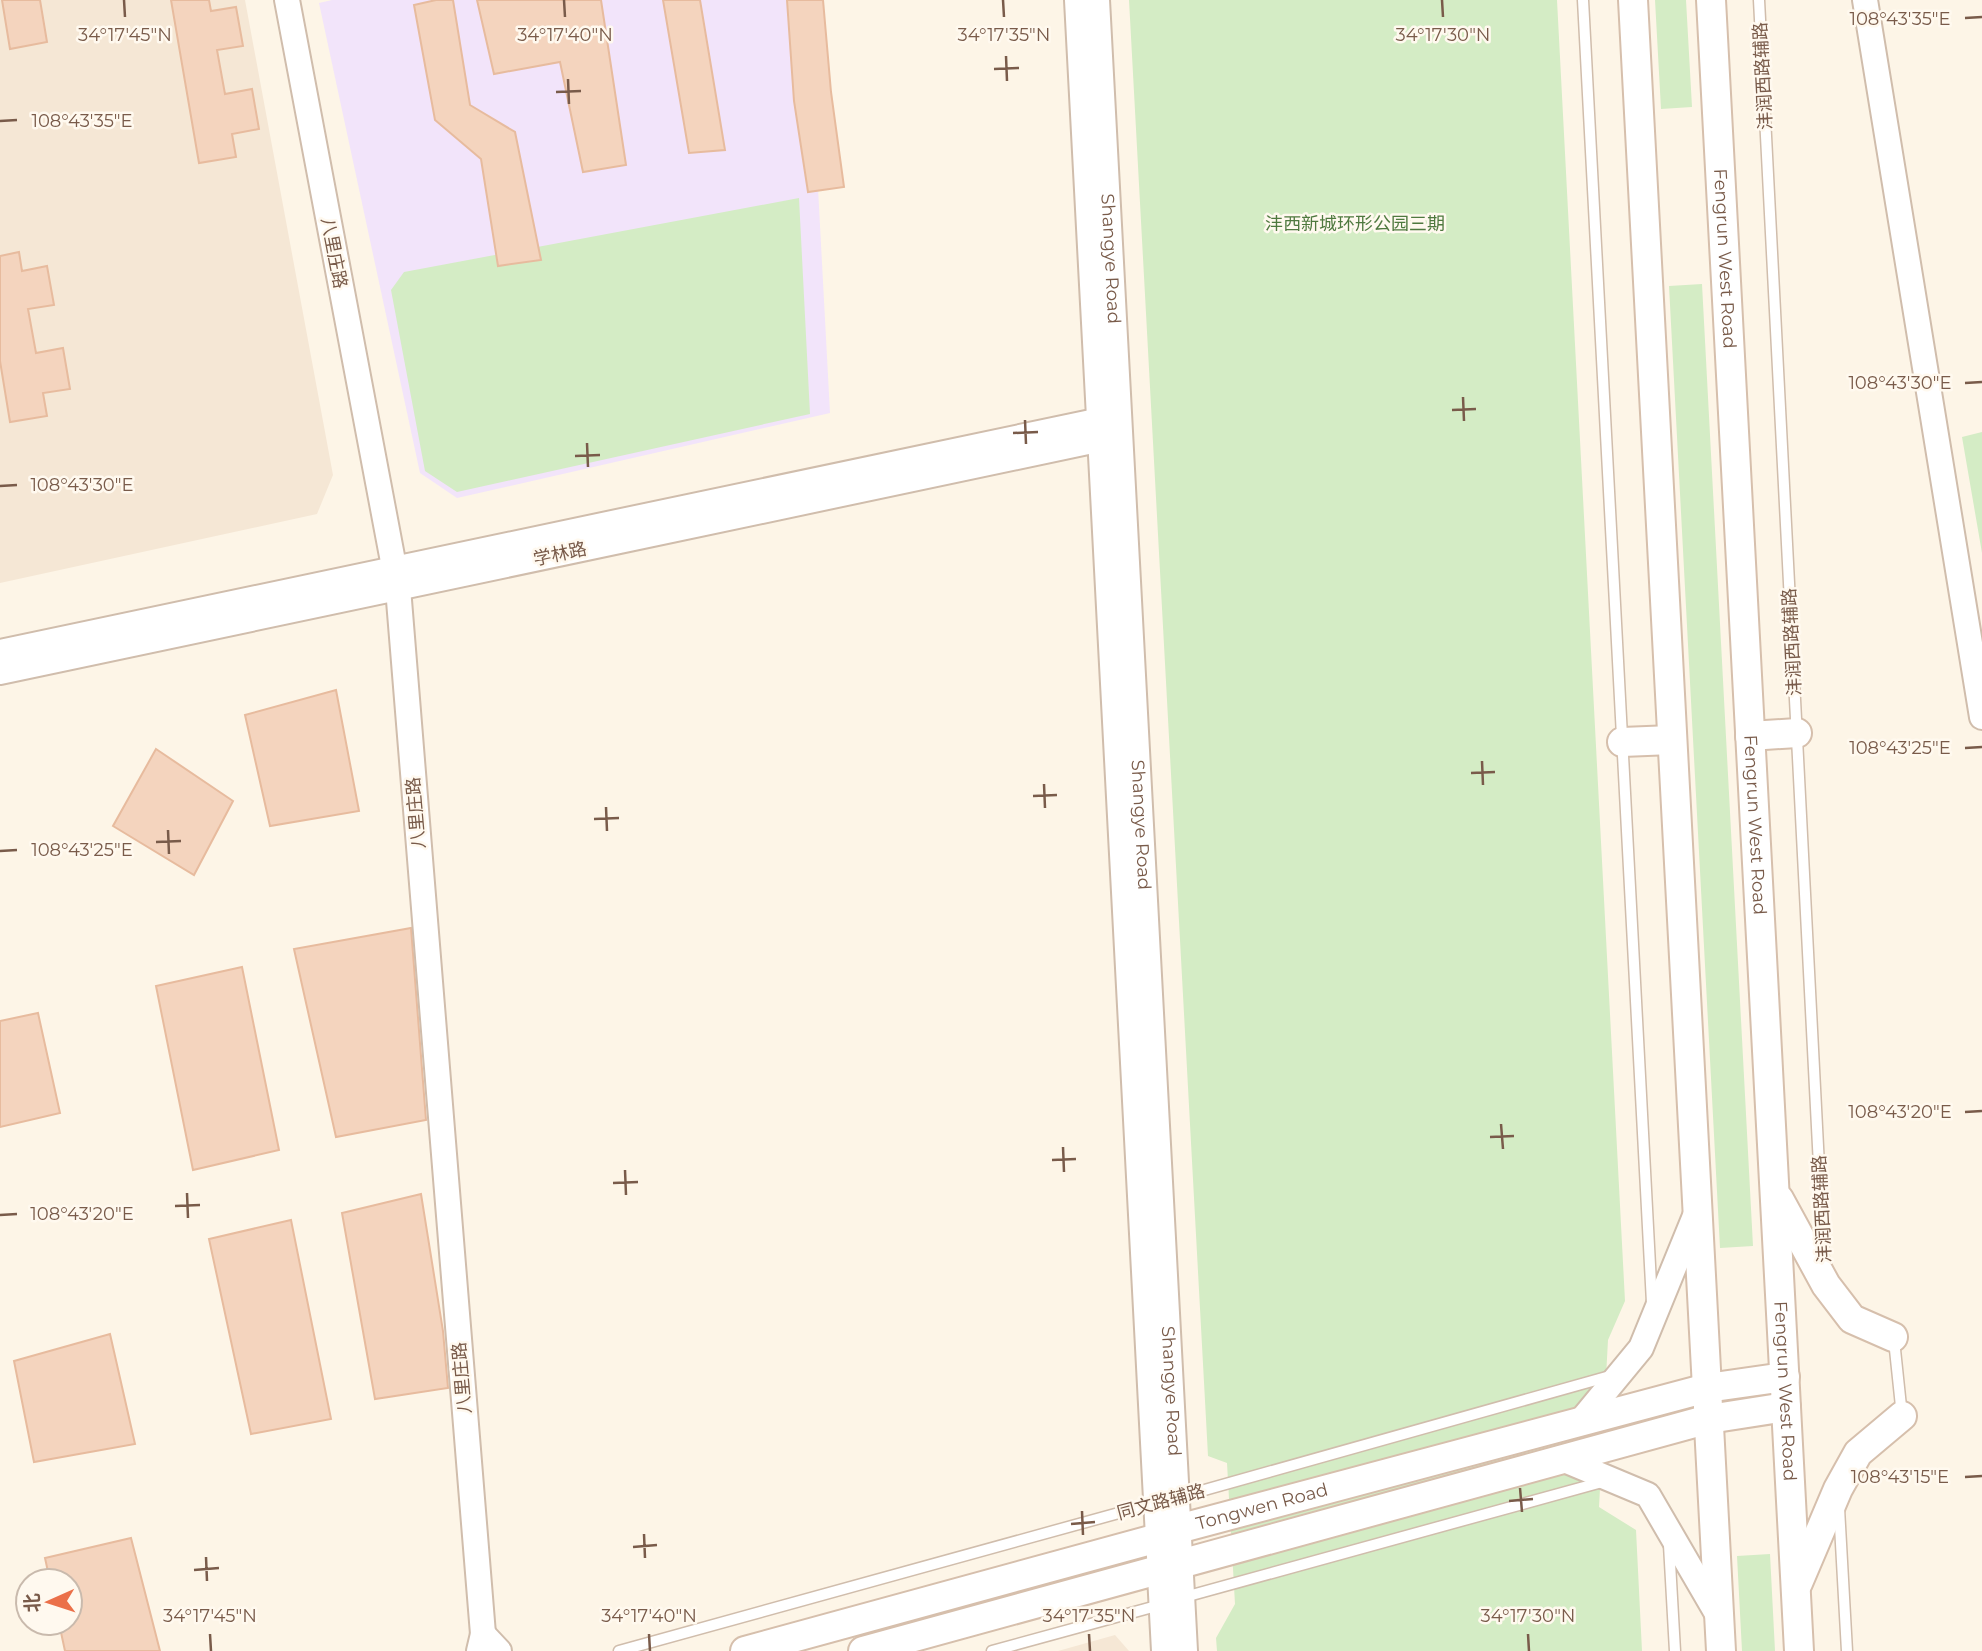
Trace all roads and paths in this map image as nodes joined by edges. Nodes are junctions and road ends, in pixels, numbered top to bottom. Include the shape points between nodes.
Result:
1 (287, 0) edge
2 (1077, 0) edge
3 (1097, 0) edge
4 (1583, 0) edge
5 (1633, 0) edge
6 (1711, 0) edge
7 (1759, 0) edge
8 (1865, 0) edge
9 (1109, 428) junction
10 (396, 578) junction
11 (0, 652) edge
12 (0, 672) edge
13 (1982, 717) edge
14 (1797, 733) junction
15 (1750, 736) junction
16 (1672, 740) junction
17 (1622, 742) junction
18 (1774, 1189) junction
19 (1697, 1210) junction
20 (1825, 1285) junction
21 (1653, 1319) junction
22 (1893, 1337) joint
23 (1620, 1373) junction
24 (1784, 1377) junction
25 (1707, 1388) junction
26 (1786, 1408) junction
27 (1902, 1416) joint
28 (1709, 1419) junction
29 (1580, 1422) junction
30 (1562, 1459) junction
31 (1611, 1479) junction
32 (1838, 1489) junction
33 (1166, 1500) junction
34 (1668, 1530) junction
35 (1168, 1533) junction
36 (1170, 1566) junction
37 (1796, 1589) junction
38 (1172, 1601) junction
39 (1719, 1617) junction
40 (487, 1645) edge
41 (619, 1651) edge
42 (745, 1651) edge
43 (863, 1651) edge
44 (992, 1651) edge
45 (1164, 1651) edge
46 (1185, 1651) edge
47 (1675, 1651) edge
48 (1721, 1651) edge
49 (1799, 1651) edge
50 (1847, 1651) edge

1 - 10 street, 八里庄路
2 - 9 street, Shangye Road
3 - 9 street, Shangye Road
4 - 17 lane
5 - 16 main road
6 - 15 main road, Fengrun West Road
7 - 14 lane, 沣润西路辅路
8 - 13 street
9 - 10 street, 学林路
9 - 33 street, Shangye Road
10 - 11 street, 学林路
10 - 12 street, 学林路
10 - 40 street, 八里庄路
14 - 15 main road
14 - 20 lane, 沣润西路辅路
15 - 18 main road, Fengrun West Road
16 - 17 main road
16 - 19 main road
17 - 21 lane
18 - 20 main road
18 - 24 main road, Fengrun West Road
19 - 21 street
19 - 25 main road
20 - 22 main road via 1852,1319
21 - 23 street via 1641,1348
22 - 27 lane
23 - 29 street
23 - 33 lane, 同文路辅路
24 - 25 main road, Tongwen Road
24 - 26 main road, Fengrun West Road
25 - 28 main road
25 - 29 main road, Tongwen Road
26 - 28 main road, Tongwen Road
26 - 37 main road, Fengrun West Road
27 - 32 main road via 1858,1453
28 - 30 main road, Tongwen Road
28 - 39 main road
29 - 35 main road, Tongwen Road
30 - 31 street
30 - 36 main road, Tongwen Road
31 - 34 street via 1648,1495
31 - 38 lane
32 - 37 main road
32 - 50 lane
33 - 35 street, Shangye Road
33 - 41 lane, 同文路辅路
34 - 39 street
34 - 47 lane
35 - 36 street, Shangye Road
35 - 42 main road, Tongwen Road
36 - 38 street, Shangye Road
36 - 43 main road, Tongwen Road
37 - 49 main road, Fengrun West Road
38 - 44 lane
38 - 45 street, Shangye Road
38 - 46 street, Shangye Road
39 - 48 main road

